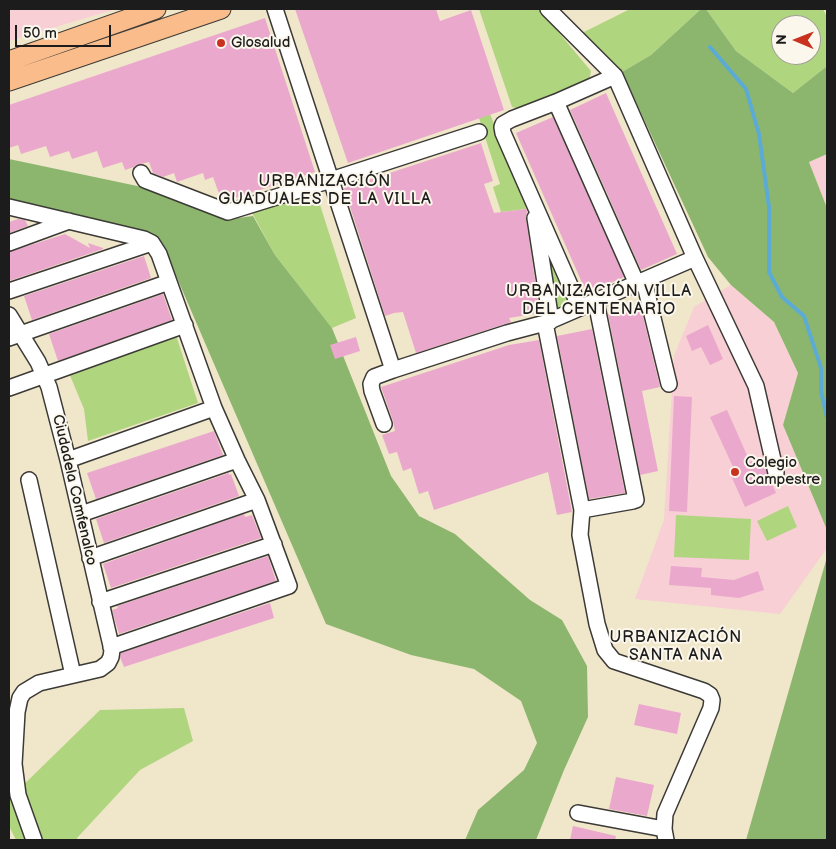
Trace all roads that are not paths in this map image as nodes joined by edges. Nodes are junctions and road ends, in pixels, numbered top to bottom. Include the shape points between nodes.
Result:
1 (156, 9) edge
2 (221, 9) edge
3 (275, 9) edge
4 (548, 9) edge
5 (9, 61) edge
6 (615, 76) junction
7 (9, 81) edge
8 (556, 102) junction
9 (480, 132) dead end
10 (142, 173) dead end
11 (331, 180) junction
12 (531, 197) junction
13 (9, 207) edge
14 (69, 221) junction
15 (9, 243) edge
16 (152, 243) junction
17 (695, 258) junction
18 (169, 282) junction
19 (641, 283) junction
20 (9, 291) edge
21 (596, 302) junction
22 (580, 308) junction
23 (9, 315) edge
24 (548, 322) junction
25 (185, 325) junction
26 (15, 336) edge
27 (393, 370) junction
28 (44, 375) junction
29 (669, 384) dead end
30 (9, 388) edge
31 (214, 408) junction
32 (384, 424) dead end
33 (68, 460) junction
34 (237, 460) junction
35 (776, 473) dead end
36 (29, 480) dead end
37 (257, 500) junction
38 (582, 510) junction
39 (81, 514) junction
40 (274, 544) junction
41 (90, 558) junction
42 (100, 602) junction
43 (111, 646) junction
44 (73, 675) junction
45 (578, 813) dead end
46 (665, 835) edge
47 (34, 840) edge

1 - 5 main road
2 - 7 main road
3 - 11 street
4 - 6 street
6 - 8 street
6 - 17 street
8 - 12 street via 502,126 502,133
8 - 19 street
9 - 11 street
10 - 11 street via 144,180 228,212
11 - 27 street
12 - 22 street
12 - 24 street
13 - 14 street
14 - 15 street
14 - 16 street
16 - 18 street
16 - 20 street
17 - 19 street
17 - 35 street via 756,386
18 - 25 street
18 - 26 street
19 - 21 street
19 - 29 street
21 - 22 street
21 - 38 street via 636,500
22 - 24 street
23 - 26 street, Ciudadela Comfenalco
24 - 27 street
24 - 38 street
25 - 28 street
25 - 31 street
26 - 28 street, Ciudadela Comfenalco via 38,362
27 - 32 street via 374,377 372,381 372,392
28 - 30 street
28 - 33 street, Ciudadela Comfenalco
31 - 33 street
31 - 34 street
33 - 39 street, Ciudadela Comfenalco
34 - 37 street
34 - 39 street
36 - 44 street
37 - 40 street
37 - 41 street
38 - 46 street via 580,535 597,624 607,654 614,661 704,691 712,700 666,814
39 - 41 street, Ciudadela Comfenalco
40 - 42 street
40 - 43 street via 290,586
41 - 42 street, Ciudadela Comfenalco
42 - 43 street, Ciudadela Comfenalco
43 - 44 street via 108,663 100,669
44 - 47 street via 40,683 20,698 14,764 18,795
45 - 46 street

